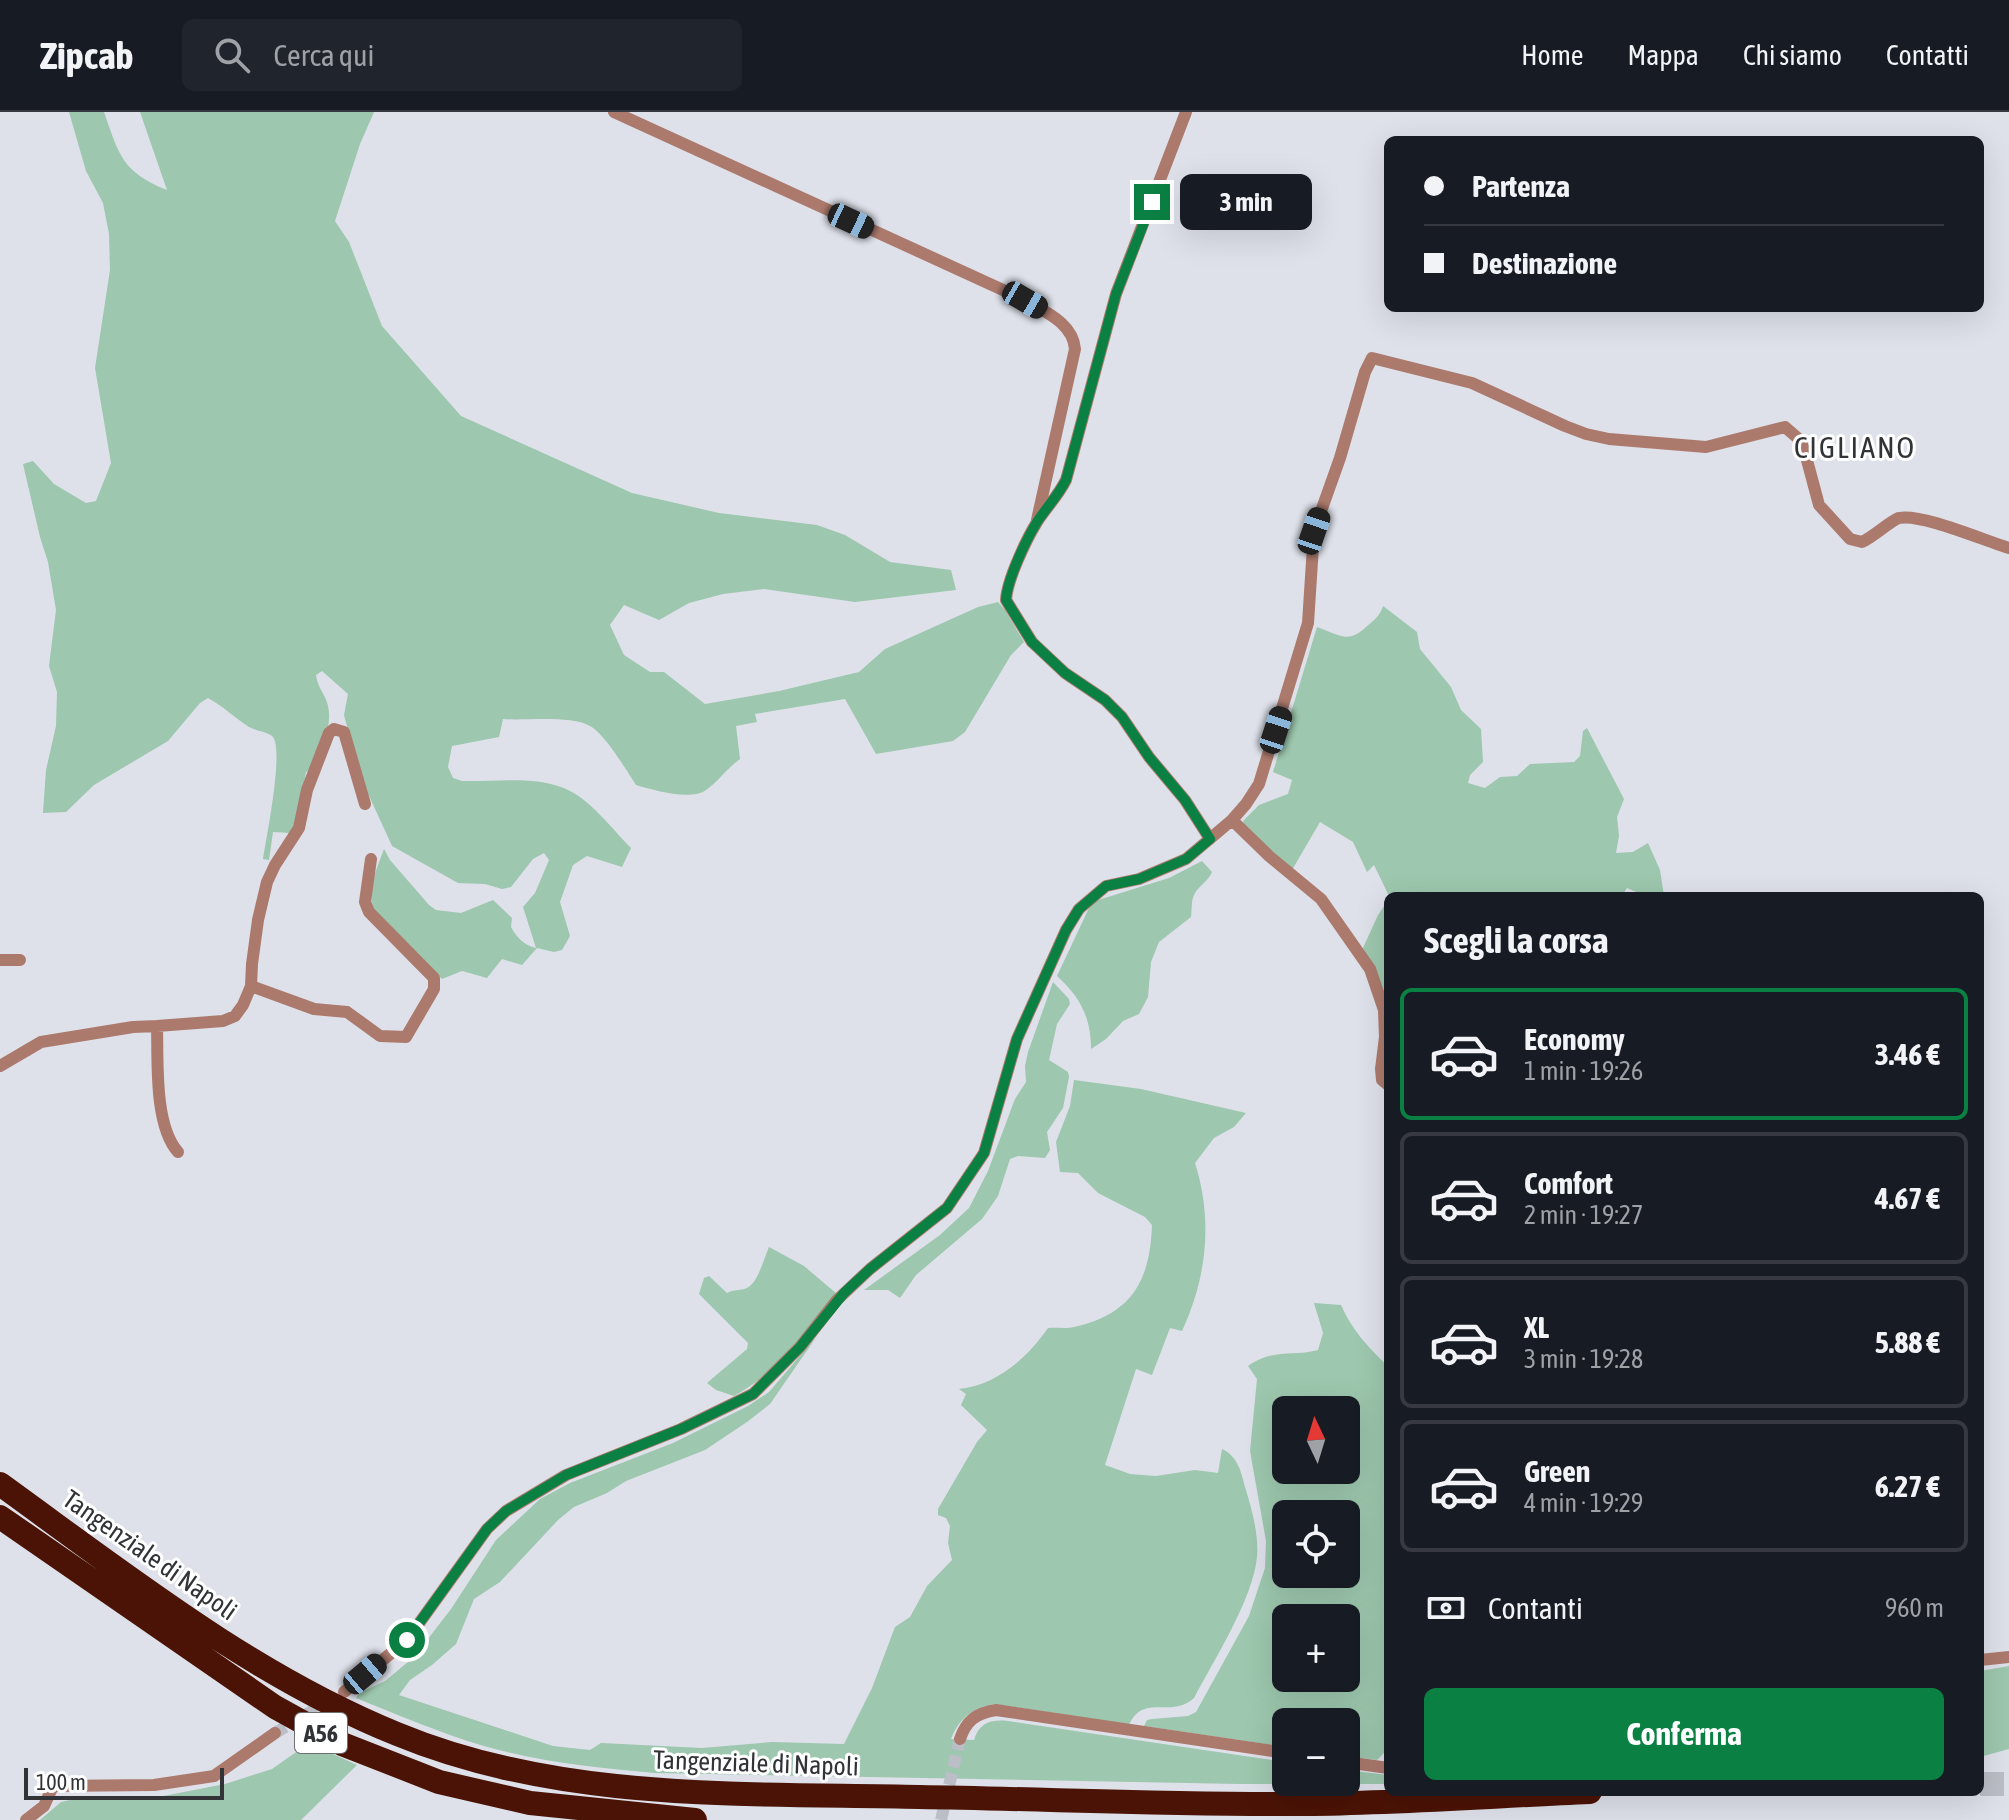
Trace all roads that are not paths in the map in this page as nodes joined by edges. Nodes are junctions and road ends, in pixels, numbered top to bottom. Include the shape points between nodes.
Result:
1 (614, 112) edge
2 (1186, 112) edge
3 (1037, 523) junction
4 (2009, 548) edge
5 (365, 804) dead end
6 (1232, 820) junction
7 (1210, 839) junction
8 (371, 859) dead end
9 (0, 960) edge
10 (20, 960) dead end
11 (251, 986) junction
12 (1384, 1010) edge
13 (157, 1026) junction
14 (1384, 1045) edge
15 (0, 1066) edge
16 (1384, 1082) edge
17 (178, 1152) dead end
18 (0, 1484) edge
19 (0, 1517) edge
20 (2009, 1657) edge
21 (1984, 1660) edge
22 (344, 1692) dead end
23 (275, 1733) tunnel mouth
24 (960, 1739) tunnel mouth
25 (1272, 1751) edge
26 (1360, 1764) edge
27 (1384, 1767) edge
28 (1495, 1796) edge
29 (26, 1820) edge
30 (695, 1820) edge

1 - 3 street via 1025,300 1059,321 1075,349
2 - 3 street via 1116,294 1066,480
3 - 7 street via 1006,600 1032,642 1122,717
4 - 6 street via 1916,517 1896,518 1862,542 1850,539 1819,505 1800,440 1785,427 1706,447 1609,439 1565,426 1472,383 1372,358 1314,531 1302,650 1259,784
5 - 11 street via 344,732 334,729 307,790 299,828 267,882
6 - 7 street
6 - 12 street via 1321,899 1370,969
7 - 22 street via 1186,859 1106,886 1079,909 1017,1039 984,1153 947,1208 844,1293 753,1394 566,1475 506,1511 487,1529 407,1640
8 - 11 street via 365,902 369,912 434,978 434,989 406,1037 380,1036 347,1012 314,1009
9 - 10 street
11 - 13 street via 235,1016
13 - 15 street via 41,1042
13 - 17 street via 165,1130
14 - 16 street
18 - 28 highway, Tangenziale di Napoli / A56 via 154,1595 319,1699 399,1735 484,1763 571,1781 702,1793 1306,1804
19 - 30 highway, Tangenziale di Napoli / A56 via 275,1707 342,1744 439,1782 530,1803
20 - 21 street
23 - 29 street via 214,1776 154,1785 53,1786 44,1806
24 - 25 street via 968,1722 996,1710
26 - 27 street

